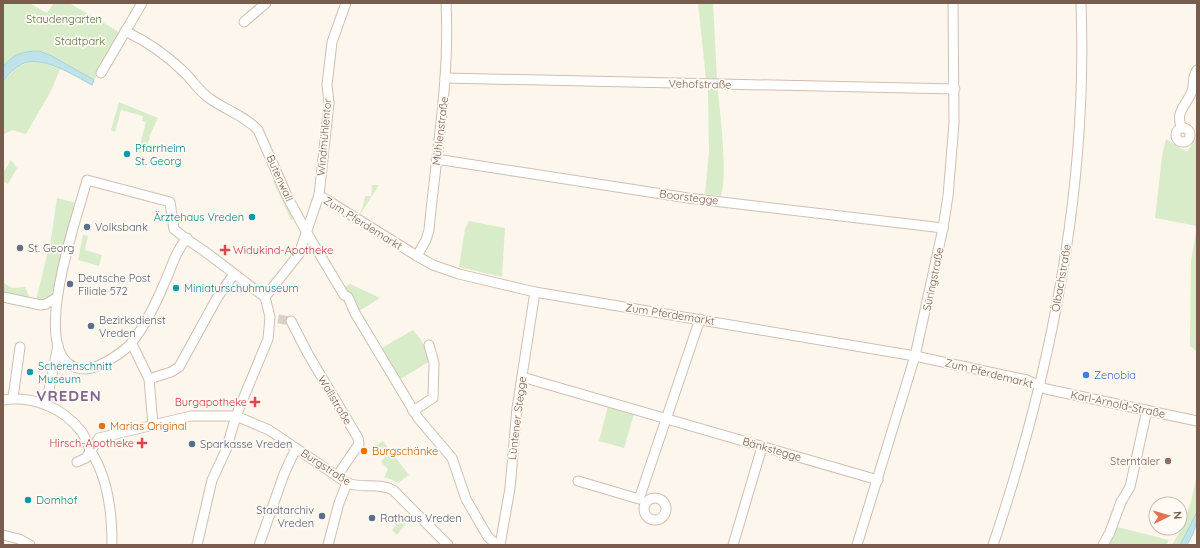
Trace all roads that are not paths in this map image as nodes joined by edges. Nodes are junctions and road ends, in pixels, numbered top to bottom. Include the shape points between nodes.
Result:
1 (142, 3) edge
2 (266, 3) edge
3 (346, 3) edge
4 (446, 3) edge
5 (953, 3) edge
6 (1081, 3) edge
7 (244, 22) dead end
8 (125, 31) junction
9 (1197, 70) edge
10 (101, 73) dead end
11 (445, 78) junction
12 (955, 89) junction
13 (1182, 128) dead end
14 (436, 159) junction
15 (318, 195) junction
16 (943, 228) junction
17 (307, 233) junction
18 (187, 238) junction
19 (417, 256) junction
20 (234, 274) junction
21 (535, 292) junction
22 (3, 297) edge
23 (264, 297) junction
24 (56, 298) junction
25 (700, 319) junction
26 (291, 321) dead end
27 (132, 344) junction
28 (58, 345) junction
29 (429, 345) dead end
30 (20, 347) dead end
31 (915, 356) junction
32 (522, 377) junction
33 (149, 379) junction
34 (1040, 386) junction
35 (13, 398) junction
36 (3, 400) edge
37 (46, 405) junction
38 (1146, 410) junction
39 (414, 411) junction
40 (236, 416) junction
41 (666, 418) junction
42 (1195, 420) edge
43 (153, 425) junction
44 (762, 447) junction
45 (296, 448) junction
46 (91, 451) junction
47 (77, 462) dead end
48 (337, 476) junction
49 (878, 480) junction
50 (578, 481) dead end
51 (347, 482) junction
52 (3, 535) edge
53 (30, 545) edge
54 (112, 545) edge
55 (197, 545) edge
56 (259, 545) edge
57 (328, 545) edge
58 (448, 545) edge
59 (497, 545) edge
60 (500, 545) edge
61 (733, 545) edge
62 (857, 545) edge
63 (993, 545) edge
64 (1103, 545) edge

1 - 8 street
2 - 7 street
3 - 15 street, Windmühlentor via 332,42 327,85 329,103
4 - 11 street, Mühlenstraße
5 - 12 street, Süringstraße
6 - 34 street, Ölbachstraße via 1082,87 1076,180 1064,263
8 - 10 street
8 - 17 street, Butenwall via 159,50 176,64 207,98 246,119 258,130 288,198
9 - 13 street via 1192,78 1188,100 1182,106 1179,115
11 - 12 street, Vehofstraße
11 - 14 street, Mühlenstraße
12 - 16 street, Süringstraße via 952,161
14 - 16 street, Boorstegge via 688,198
14 - 19 street, Mühlenstraße via 429,230
15 - 17 street, Windmühlentor
15 - 19 street, Zum Pferdemarkt
16 - 31 street, Süringstraße
17 - 23 street, Windmühlentor via 299,254
17 - 39 street, Butenwall via 344,296 348,297
18 - 20 street
18 - 24 street via 174,229 170,202 87,180
18 - 27 street via 178,249 164,284
19 - 21 street, Zum Pferdemarkt via 459,274
20 - 23 street
20 - 33 street via 217,298 179,367
21 - 25 street, Zum Pferdemarkt
21 - 32 street, Lüntener Stegge
22 - 24 street via 41,305
23 - 40 street via 274,318
24 - 28 street via 55,328
25 - 31 street, Zum Pferdemarkt
25 - 41 street
26 - 48 street, Wallstraße via 358,438 359,444
27 - 28 street via 98,366 85,369 73,365 63,357
27 - 33 street
28 - 37 street
29 - 39 street via 434,363 433,398
30 - 35 street
31 - 34 street, Zum Pferdemarkt via 1027,380
31 - 49 street, Süringstraße
32 - 41 street, Bänkstegge
32 - 60 street, Lüntener Stegge via 510,488
33 - 43 street
34 - 38 street, Karl-Arnold-Straße
34 - 63 street, Ölbachstraße
35 - 36 street
35 - 37 street via 35,400
37 - 46 street via 67,416 82,433
38 - 42 street, Karl-Arnold-Straße
38 - 64 street via 1130,486
39 - 59 street, Butenwall via 452,458 466,499 488,537
40 - 43 street, Burgstraße via 198,414
40 - 45 street, Burgstraße via 269,430
40 - 55 street via 226,450 212,480
41 - 44 street, Bänkstegge
41 - 50 street via 643,501
43 - 46 street, Burgstraße via 99,438
44 - 49 street, Bänkstegge
44 - 61 street
45 - 48 street, Burgstraße
45 - 56 street
46 - 47 street via 86,458
46 - 54 street via 107,491 111,512
48 - 51 street, Burgstraße
49 - 62 street, Süringstraße
51 - 57 street
51 - 58 street, Burgstraße via 358,486 382,486 393,490
52 - 53 street

